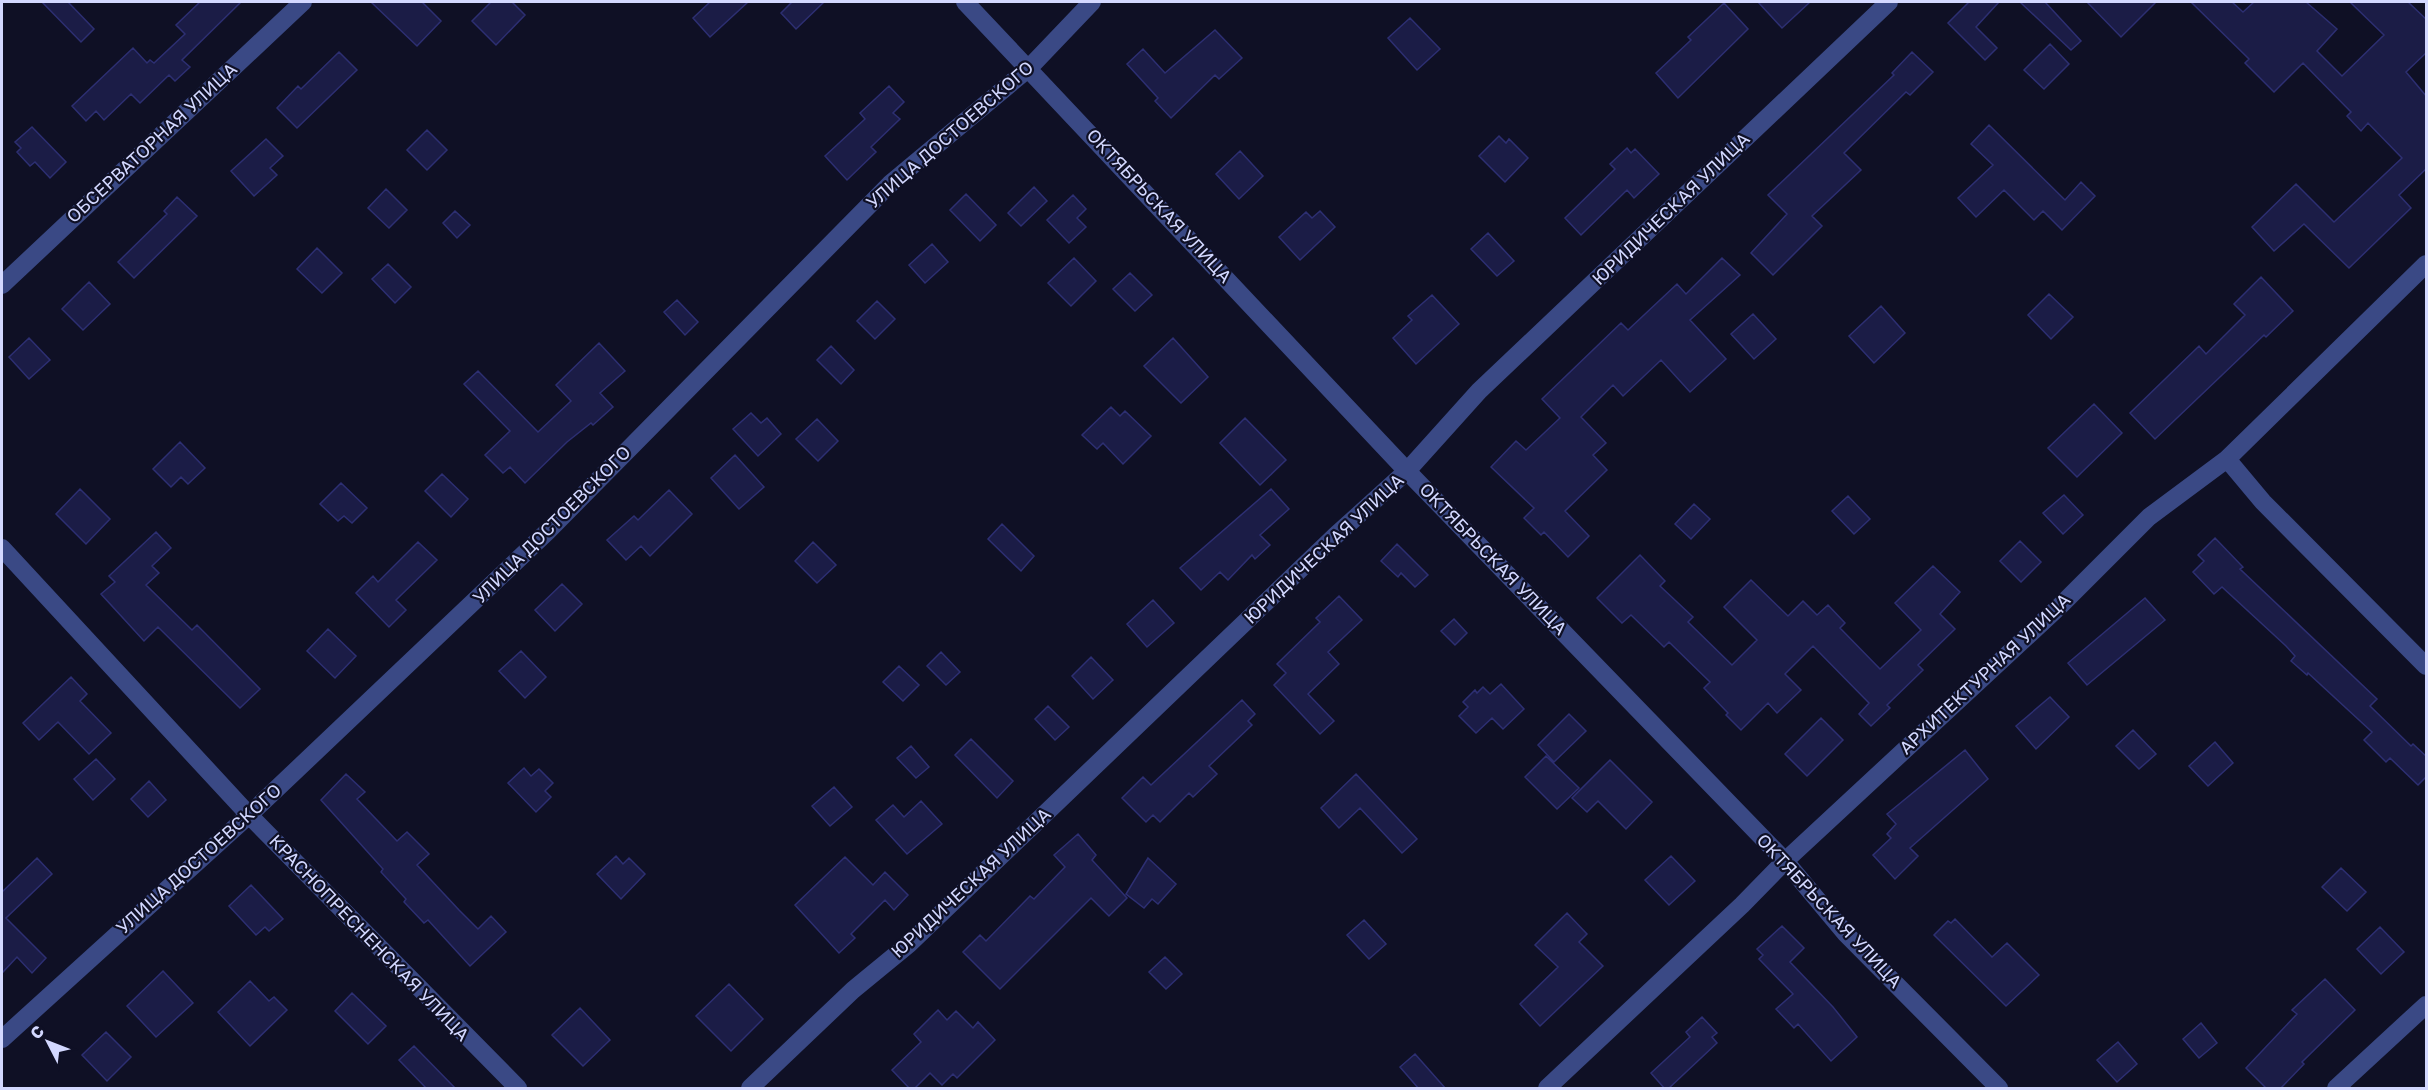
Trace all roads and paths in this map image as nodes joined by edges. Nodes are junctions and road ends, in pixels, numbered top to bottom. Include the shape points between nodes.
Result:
1 (303, 2) edge
2 (964, 2) edge
3 (1092, 2) edge
4 (1889, 2) edge
5 (1029, 68) junction
6 (2427, 264) edge
7 (2, 285) edge
8 (2227, 459) junction
9 (1407, 471) junction
10 (2, 548) edge
11 (2427, 666) edge
12 (249, 815) junction
13 (1785, 861) junction
14 (2427, 1005) edge
15 (2, 1039) edge
16 (518, 1089) edge
17 (750, 1089) edge
18 (1547, 1089) edge
19 (1999, 1089) edge
20 (2336, 1089) edge

1 - 7 street, ОБСЕРВАТОРНАЯ УЛИЦА
2 - 5 street, ОКТЯБРЬСКАЯ УЛИЦА
3 - 5 street, УЛИЦА ДОСТОЕВСКОГО
4 - 9 street, ЮРИДИЧЕСКАЯ УЛИЦА via 1479,391
5 - 9 street, ОКТЯБРЬСКАЯ УЛИЦА
5 - 12 street, УЛИЦА ДОСТОЕВСКОГО via 890,184 548,531
6 - 8 street, АРХИТЕКТУРНАЯ УЛИЦА
8 - 11 street via 2263,502
8 - 13 street, АРХИТЕКТУРНАЯ УЛИЦА via 2149,517 2061,605
9 - 13 street, ОКТЯБРЬСКАЯ УЛИЦА
9 - 17 street, ЮРИДИЧЕСКАЯ УЛИЦА via 909,944 853,990
10 - 12 street, КРАСНОПРЕСНЕНСКАЯ УЛИЦА
12 - 15 street, УЛИЦА ДОСТОЕВСКОГО
12 - 16 street, КРАСНОПРЕСНЕНСКАЯ УЛИЦА
13 - 18 street, АРХИТЕКТУРНАЯ УЛИЦА
13 - 19 street, ОКТЯБРЬСКАЯ УЛИЦА via 1846,934
14 - 20 street

